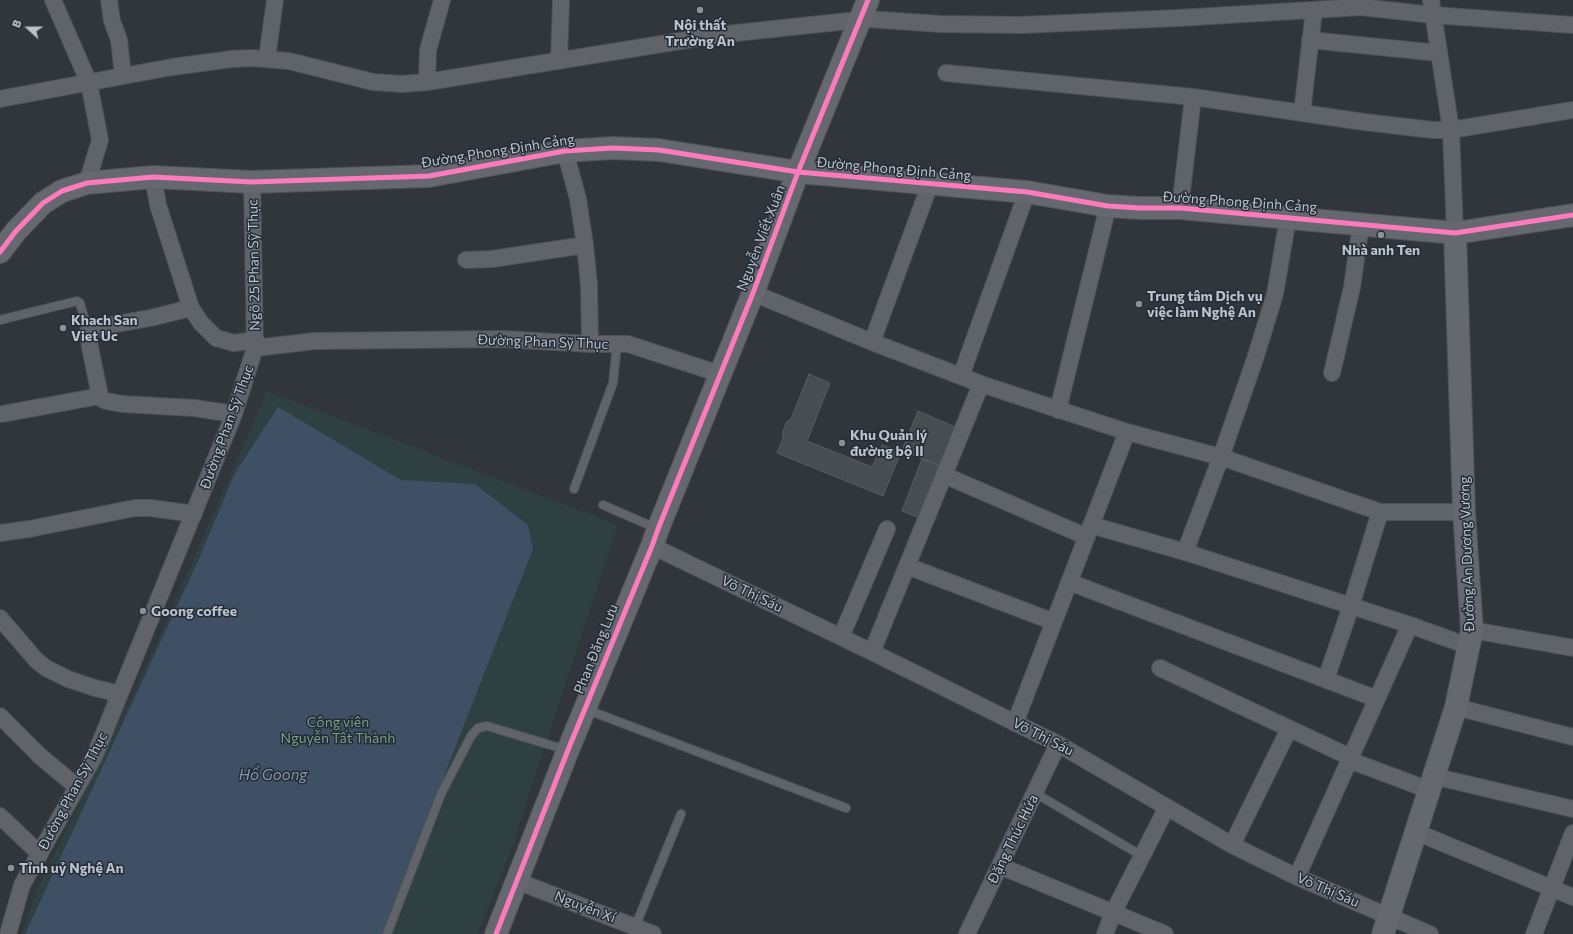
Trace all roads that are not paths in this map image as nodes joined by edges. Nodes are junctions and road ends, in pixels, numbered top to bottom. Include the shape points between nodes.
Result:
1 (53, 0) edge
2 (109, 0) edge
3 (275, 0) edge
4 (442, 0) edge
5 (562, 0) edge
6 (868, 0) edge
7 (1362, 4) edge
8 (1432, 7) edge
9 (1314, 10) junction
10 (859, 20) junction
11 (1573, 25) edge
12 (1310, 40) junction
13 (1439, 52) junction
14 (267, 58) junction
15 (560, 61) junction
16 (946, 73) dead end
17 (123, 76) junction
18 (427, 82) junction
19 (89, 83) junction
20 (1193, 97) junction
21 (0, 99) edge
22 (1573, 110) edge
23 (1302, 113) junction
24 (1451, 130) junction
25 (565, 151) junction
26 (798, 172) junction
27 (153, 177) junction
28 (252, 182) junction
29 (87, 183) junction
30 (930, 184) junction
31 (1027, 192) junction
32 (1108, 206) junction
33 (1180, 208) junction
34 (1573, 215) edge
35 (1288, 218) junction
36 (1361, 224) junction
37 (1455, 233) junction
38 (3, 242) edge
39 (585, 245) junction
40 (466, 260) dead end
41 (753, 293) junction
42 (191, 308) junction
43 (0, 320) edge
44 (88, 330) junction
45 (872, 342) junction
46 (255, 344) junction
47 (590, 344) junction
48 (617, 344) junction
49 (1332, 373) dead end
50 (720, 374) junction
51 (961, 376) junction
52 (981, 384) junction
53 (100, 396) junction
54 (1058, 410) junction
55 (2, 414) dead end
56 (234, 414) junction
57 (1127, 432) junction
58 (1221, 457) junction
59 (944, 475) junction
60 (574, 489) dead end
61 (604, 505) dead end
62 (1380, 512) junction
63 (1464, 512) junction
64 (194, 514) junction
65 (887, 529) dead end
66 (1089, 531) junction
67 (0, 533) edge
68 (655, 537) junction
69 (1185, 552) junction
70 (907, 566) junction
71 (1069, 582) junction
72 (1351, 606) junction
73 (0, 618) edge
74 (1054, 622) junction
75 (1410, 625) junction
76 (841, 637) junction
77 (1470, 638) junction
78 (1573, 648) edge
79 (872, 652) junction
80 (1160, 668) dead end
81 (1326, 679) junction
82 (120, 694) junction
83 (1377, 698) junction
84 (1456, 707) junction
85 (585, 709) junction
86 (0, 716) edge
87 (1015, 723) junction
88 (1289, 729) junction
89 (1573, 737) edge
90 (1058, 744) junction
91 (568, 750) junction
92 (1350, 759) junction
93 (1431, 783) junction
94 (77, 787) junction
95 (1034, 793) junction
96 (1167, 807) junction
97 (846, 808) dead end
98 (1573, 809) edge
99 (681, 814) dead end
100 (0, 816) edge
101 (1416, 832) junction
102 (1573, 833) edge
103 (1232, 845) junction
104 (40, 854) junction
105 (1142, 856) junction
106 (1000, 866) junction
107 (1297, 877) junction
108 (517, 881) junction
109 (1553, 888) junction
110 (1573, 897) edge
111 (1113, 913) junction
112 (1386, 925) edge
113 (636, 927) junction
114 (8, 934) edge
115 (388, 934) edge
116 (496, 934) edge
117 (653, 934) edge
118 (967, 934) edge
119 (1104, 934) edge
120 (1165, 934) edge
121 (1430, 934) edge
122 (1534, 934) edge

1 - 19 street
2 - 17 street via 112,21 119,40
3 - 14 street
4 - 18 street via 428,50
5 - 15 street
6 - 10 street, Nguyễn Viết Xuân
7 - 8 street
7 - 9 street
8 - 11 street
8 - 13 street
9 - 10 street via 1021,25
9 - 12 street
10 - 15 street via 717,36
10 - 26 street, Nguyễn Viết Xuân
12 - 13 street
12 - 23 street
13 - 24 street
14 - 17 street via 226,60
14 - 18 street via 312,66 373,82
15 - 18 street
16 - 20 street
17 - 19 street
19 - 21 street
19 - 29 street via 100,140
20 - 23 street
20 - 33 street
22 - 24 street
23 - 24 street via 1394,126
24 - 37 street
25 - 26 street, Đường Phong Định Cảng via 613,148 659,150
25 - 28 street, Đường Phong Định Cảng via 429,176
25 - 39 street via 578,199
26 - 30 street, Đường Phong Định Cảng
26 - 41 street, Nguyễn Viết Xuân
27 - 28 street, Đường Phong Định Cảng
27 - 29 street, Đường Phong Định Cảng
27 - 42 street via 158,205
28 - 46 street, Ngõ 25 Phan Sỹ Thục
29 - 38 street, Đường Phong Định Cảng via 62,191 43,203
30 - 31 street, Đường Phong Định Cảng
30 - 45 street
31 - 32 street, Đường Phong Định Cảng
31 - 51 street
32 - 33 street, Đường Phong Định Cảng
32 - 54 street
33 - 35 street, Đường Phong Định Cảng
34 - 37 street, Đường Phong Định Cảng
35 - 36 street, Đường Phong Định Cảng
35 - 58 street via 1275,294
36 - 37 street, Đường Phong Định Cảng
36 - 49 street via 1352,287
37 - 63 street, Đường An Dương Vương
39 - 40 street
39 - 47 street
41 - 45 street
41 - 50 street, Nguyễn Viết Xuân
42 - 44 street
42 - 46 street via 201,324 216,338 234,343
43 - 44 lane via 77,301
44 - 53 street
45 - 51 street
46 - 47 street, Đường Phan Sỹ Thục via 315,340 503,339
46 - 56 street, Đường Phan Sỹ Thục
47 - 48 street, Đường Phan Sỹ Thục
48 - 50 street, Đường Phan Sỹ Thục via 628,344
48 - 60 lane via 613,383
50 - 68 street, Phan Đăng Lưu
51 - 52 street
52 - 54 street
52 - 59 street
53 - 55 street
53 - 56 street via 102,399 123,404 194,408
54 - 57 street
56 - 64 street, Đường Phan Sỹ Thục
57 - 58 street
57 - 66 street
58 - 62 street
58 - 69 street
59 - 66 street
59 - 70 street
61 - 68 lane
62 - 63 street
62 - 72 street
63 - 77 street, Đường An Dương Vương
64 - 67 street via 135,508 29,530
64 - 82 street, Đường Phan Sỹ Thục
65 - 76 street
66 - 69 street
66 - 71 street
68 - 76 street, Võ Thị Sáu
68 - 85 street, Phan Đăng Lưu
69 - 72 street
70 - 74 street
70 - 79 street
71 - 74 street
71 - 81 street
72 - 75 street
72 - 81 street
73 - 82 street via 46,668 68,679
74 - 87 street
75 - 77 street
75 - 83 street
76 - 79 street, Võ Thị Sáu
77 - 78 street
77 - 84 street, Đường An Dương Vương
79 - 87 street, Võ Thị Sáu
80 - 88 street
81 - 83 street
82 - 94 street, Đường Phan Sỹ Thục via 95,755
83 - 92 street
84 - 89 street
84 - 93 street, Đường An Dương Vương
85 - 91 street, Phan Đăng Lưu
85 - 97 lane
86 - 94 street via 40,756
87 - 90 street, Võ Thị Sáu
88 - 92 street
88 - 103 street
90 - 95 street, Đặng Thúc Hứa
90 - 96 street, Võ Thị Sáu
91 - 108 street, Phan Đăng Lưu
91 - 115 lane via 487,726 478,728 471,736 440,794
92 - 93 street
92 - 107 street
93 - 98 street
93 - 101 street, Đường An Dương Vương
94 - 104 street, Đường Phan Sỹ Thục
95 - 105 lane
95 - 106 street, Đặng Thúc Hứa
96 - 103 street, Võ Thị Sáu
96 - 105 street
99 - 113 lane
100 - 104 street
101 - 109 street
101 - 112 street, Đường An Dương Vương
102 - 109 street
103 - 107 street, Võ Thị Sáu
104 - 114 street, Đường Phan Sỹ Thục via 22,885
105 - 111 street
106 - 111 street
106 - 118 street, Đặng Thúc Hứa
107 - 112 street, Võ Thị Sáu
108 - 113 street, Nguyễn Xí
108 - 116 street, Phan Đăng Lưu
109 - 110 street
109 - 122 street
111 - 119 street
111 - 120 street
112 - 121 street, Võ Thị Sáu
113 - 117 street, Nguyễn Xí

